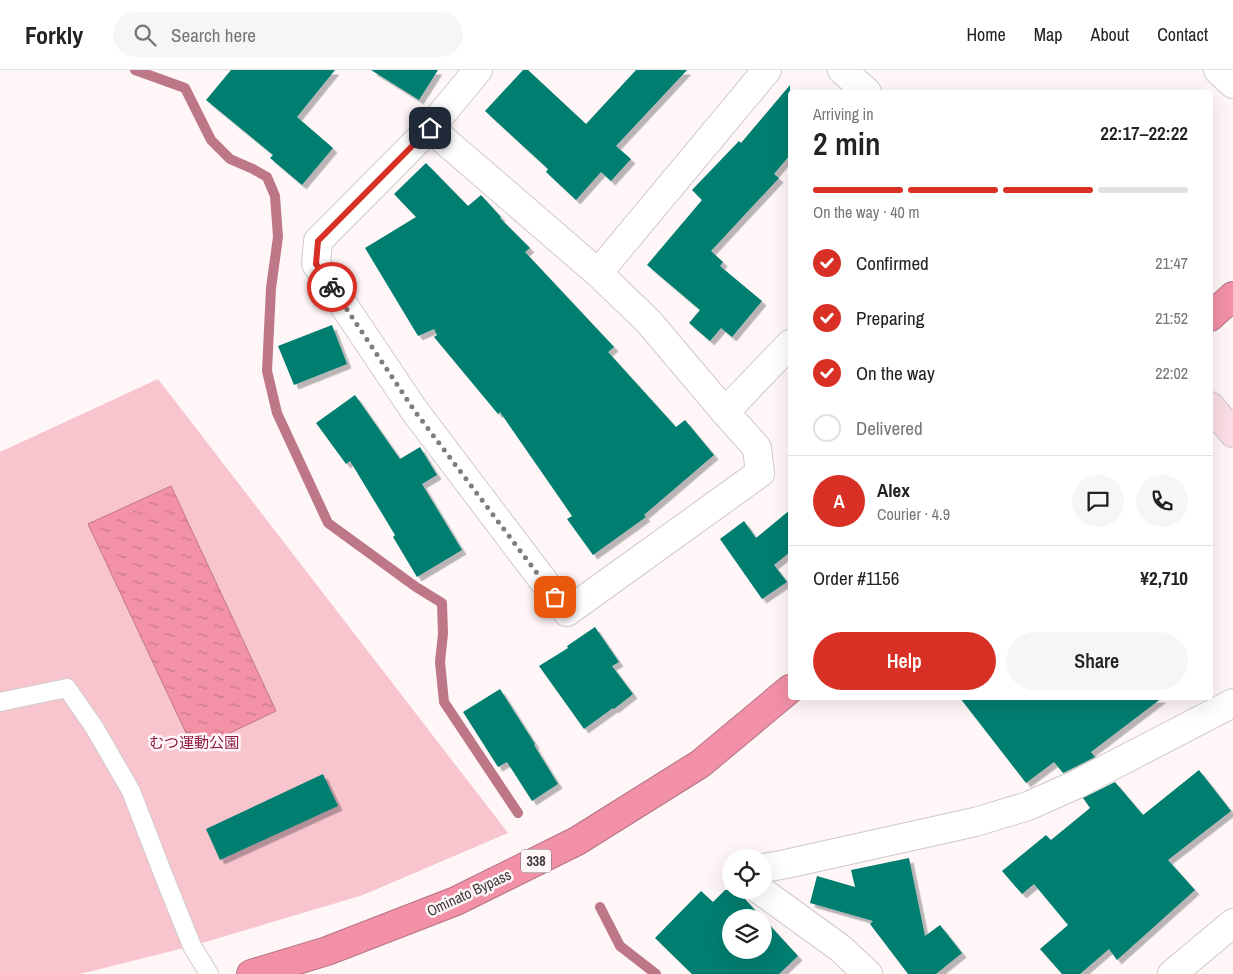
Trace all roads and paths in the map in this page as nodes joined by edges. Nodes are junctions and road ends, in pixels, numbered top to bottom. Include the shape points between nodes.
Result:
1 (478, 70) edge
2 (767, 70) edge
3 (842, 70) edge
4 (1218, 70) edge
5 (1233, 84) edge
6 (865, 90) edge
7 (430, 128) junction
8 (598, 273) junction
9 (1233, 296) edge
10 (1213, 314) edge
11 (788, 346) edge
12 (1213, 410) edge
13 (726, 412) junction
14 (1233, 433) edge
15 (788, 691) edge
16 (0, 702) edge
17 (1233, 703) edge
18 (772, 866) edge
19 (772, 899) edge
20 (1233, 923) edge
21 (209, 974) edge
22 (251, 974) edge
23 (868, 974) edge
24 (1172, 974) edge

1 - 7 street
2 - 8 street
3 - 6 street
4 - 5 street
7 - 8 street
7 - 13 street via 318,241 316,264 414,410 567,612 760,472 757,448
8 - 13 street via 648,321
9 - 10 highway
11 - 13 street
12 - 14 main road
15 - 22 highway, Ominato Bypass / 338 via 700,764 577,841 456,901 327,951
16 - 21 lane via 67,688 131,791 192,946
17 - 18 street via 1028,806 975,822
19 - 23 street via 840,948
20 - 24 street

